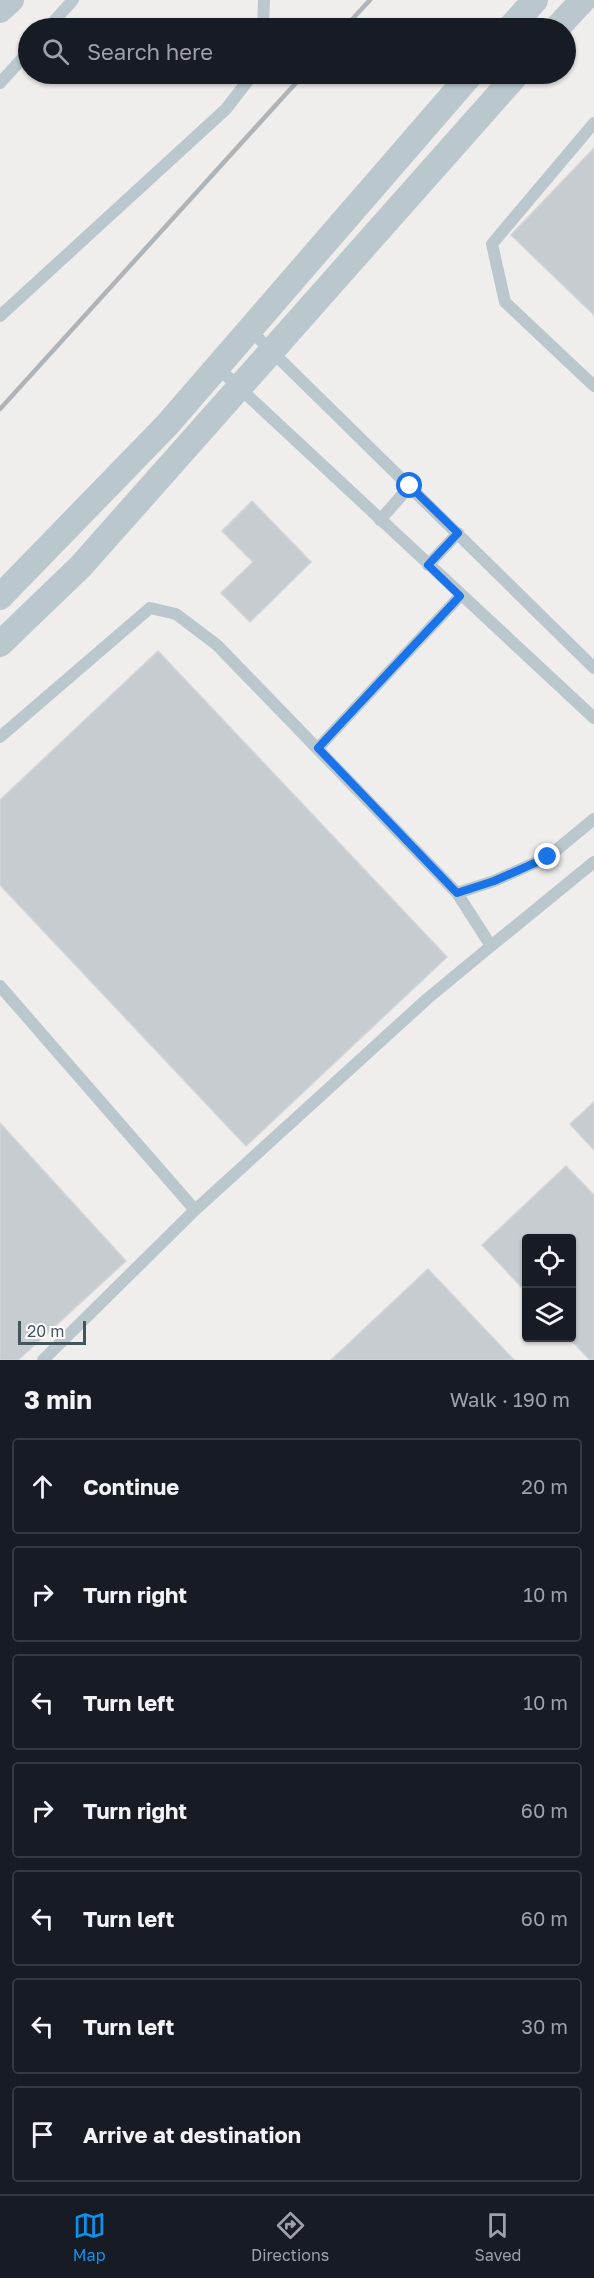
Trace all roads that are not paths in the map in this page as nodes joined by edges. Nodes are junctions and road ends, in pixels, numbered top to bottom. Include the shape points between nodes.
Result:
1 (11, 0) edge
2 (73, 0) edge
3 (264, 0) edge
4 (535, 0) edge
5 (583, 0) edge
6 (0, 10) edge
7 (57, 18) edge
8 (263, 18) edge
9 (519, 18) edge
10 (566, 18) edge
11 (18, 63) edge
12 (0, 83) edge
13 (245, 84) edge
14 (462, 84) edge
15 (508, 84) edge
16 (594, 123) edge
17 (0, 316) edge
18 (249, 329) junction
19 (271, 350) junction
20 (217, 367) junction
21 (594, 386) edge
22 (238, 387) junction
23 (410, 486) junction
24 (380, 520) junction
25 (458, 533) junction
26 (428, 565) junction
27 (460, 596) junction
28 (0, 597) edge
29 (0, 644) edge
30 (594, 668) edge
31 (594, 718) edge
32 (0, 737) edge
33 (318, 748) junction
34 (594, 819) edge
35 (594, 862) edge
36 (457, 893) junction
37 (491, 946) junction
38 (0, 986) edge
39 (195, 1210) junction
40 (43, 1360) edge

1 - 6 street
2 - 7 lane
3 - 8 lane
4 - 9 street
5 - 10 street
11 - 12 lane
13 - 17 lane via 226,109
14 - 18 street
15 - 19 street
16 - 21 lane via 492,244 505,302
18 - 19 lane
18 - 20 street
19 - 22 street
19 - 23 lane
20 - 22 lane
20 - 28 street
22 - 24 lane
22 - 29 street via 81,566
23 - 24 lane
23 - 25 lane
24 - 26 lane
25 - 26 lane
25 - 30 lane
26 - 27 lane
27 - 31 lane
27 - 33 lane
32 - 33 lane via 150,608 176,614 218,645
33 - 36 lane
34 - 36 lane via 548,857
35 - 37 lane
36 - 37 lane
37 - 39 lane via 427,999
38 - 39 lane
39 - 40 lane

